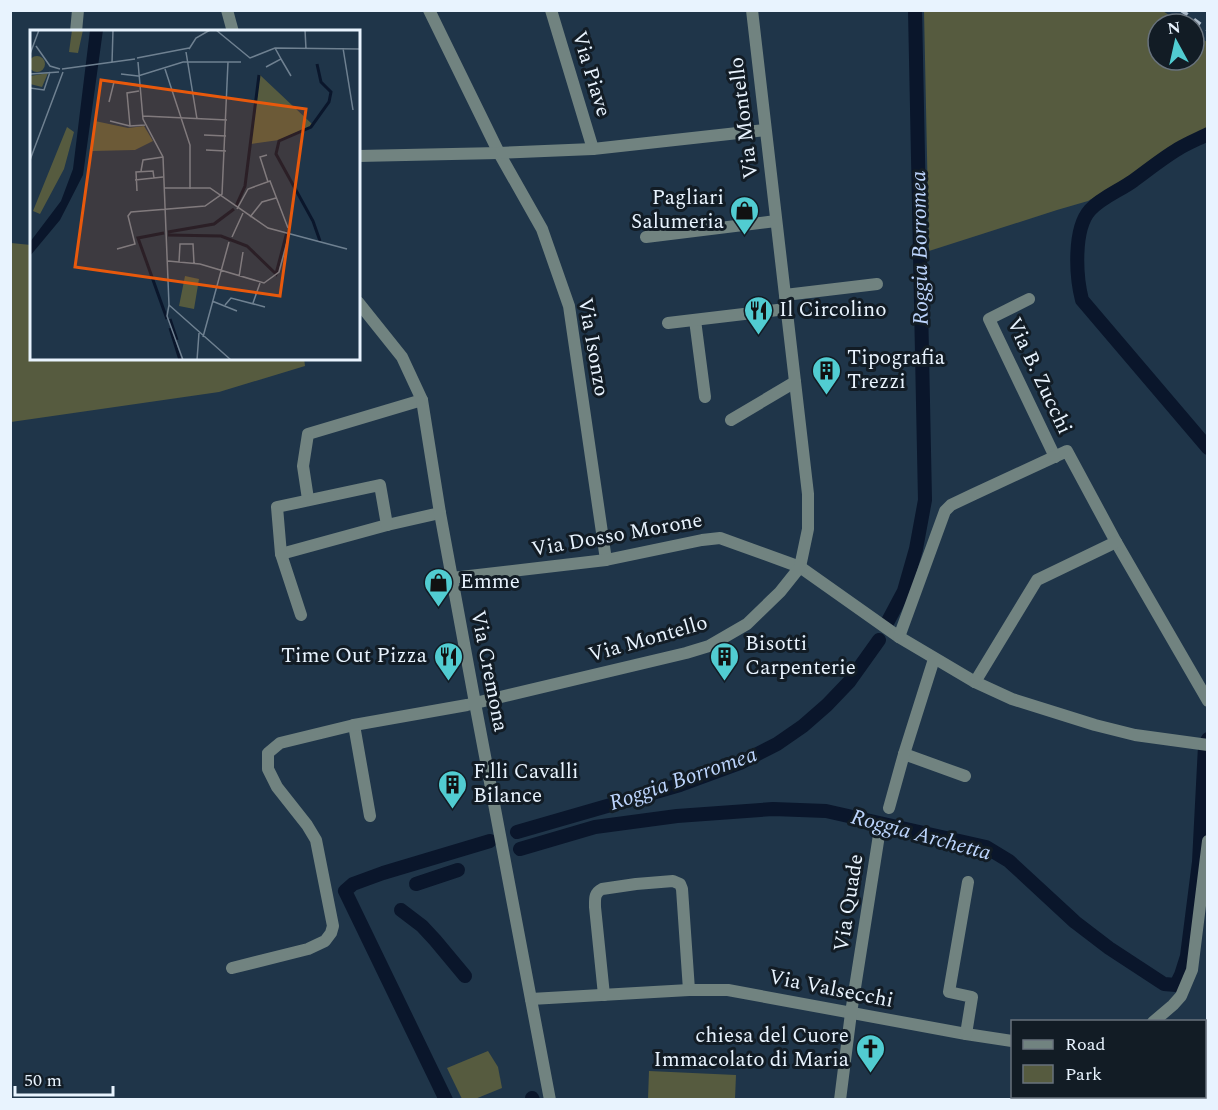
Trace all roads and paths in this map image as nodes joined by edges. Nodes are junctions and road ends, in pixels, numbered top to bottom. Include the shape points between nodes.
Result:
1 (78, 10) edge
2 (227, 10) edge
3 (429, 10) edge
4 (551, 10) edge
5 (752, 10) edge
6 (76, 30) edge
7 (232, 30) edge
8 (765, 130) junction
9 (593, 149) junction
10 (498, 153) junction
11 (360, 156) edge
12 (776, 221) junction
13 (646, 237) dead end
14 (877, 284) dead end
15 (785, 295) junction
16 (1029, 298) dead end
17 (360, 304) edge
18 (786, 309) junction
19 (694, 320) junction
20 (668, 323) dead end
21 (795, 382) junction
22 (705, 397) dead end
23 (422, 400) junction
24 (731, 420) dead end
25 (1055, 457) junction
26 (308, 500) junction
27 (440, 513) junction
28 (387, 525) junction
29 (1116, 542) junction
30 (281, 554) junction
31 (606, 560) junction
32 (800, 567) junction
33 (452, 578) junction
34 (301, 615) dead end
35 (899, 637) junction
36 (934, 658) junction
37 (975, 681) junction
38 (1208, 702) edge
39 (475, 703) junction
40 (354, 725) junction
41 (1204, 745) edge
42 (904, 754) junction
43 (965, 776) dead end
44 (890, 808) dead end
45 (370, 816) dead end
46 (879, 835) dead end
47 (1208, 841) edge
48 (968, 882) dead end
49 (232, 968) dead end
50 (689, 990) junction
51 (604, 996) junction
52 (531, 999) junction
53 (851, 1013) junction
54 (1155, 1020) edge
55 (966, 1034) junction
56 (1011, 1041) edge
57 (550, 1100) edge
58 (840, 1100) edge

1 - 6 street
2 - 7 street
3 - 10 street, Via Isonzo
4 - 9 street, Via Piave
5 - 8 street, Via Montello
8 - 9 street
8 - 12 street, Via Montello
9 - 10 street
10 - 11 street
10 - 31 street, Via Isonzo via 542,229 569,306
12 - 13 street
12 - 15 street, Via Montello
14 - 15 street
15 - 18 street, Via Montello
16 - 25 street, Via B. Zucchi via 989,319
17 - 23 street, Via Cremona via 402,357
18 - 19 street
18 - 21 street, Via Montello
19 - 20 street
19 - 22 street
21 - 24 street
21 - 32 street, Via Montello via 808,494 808,529
23 - 26 street via 308,434 303,466
23 - 27 street, Via Cremona
25 - 29 street, Via B. Zucchi via 1067,451
25 - 35 street, Via B. Zucchi via 951,505 945,512
26 - 28 street via 380,485
26 - 30 street via 277,507
27 - 28 street
27 - 33 street, Via Cremona
28 - 30 street
29 - 37 street via 1037,580
29 - 38 street, Via B. Zucchi
30 - 34 street
31 - 32 street, Via Dosso Morone via 720,537
31 - 33 street, Via Dosso Morone
32 - 35 street, Via Dosso Morone
32 - 39 street, Via Montello via 747,624 709,646
33 - 39 street, Via Cremona
35 - 36 street, Via Dosso Morone
36 - 37 street, Via Dosso Morone
36 - 42 street
37 - 41 street, Via Dosso Morone via 1012,699 1095,725
39 - 40 street, Via Montello
39 - 52 street, Via Cremona
40 - 45 street
40 - 49 street, Via Montello via 280,743 268,753 268,769 277,787 316,840 333,926 331,933 325,941 308,949
42 - 43 street
42 - 44 street
46 - 53 street, Via Quade
47 - 54 street via 1192,970 1181,996
48 - 55 street via 949,992 972,997
50 - 51 street, Via Valsecchi
50 - 51 street via 682,889 673,881 597,892 595,907
50 - 53 street, Via Valsecchi via 729,990
51 - 52 street, Via Valsecchi
52 - 57 street, Via Cremona
53 - 55 street, Via Valsecchi
53 - 58 street, Via Quade
55 - 56 street, Via Valsecchi

